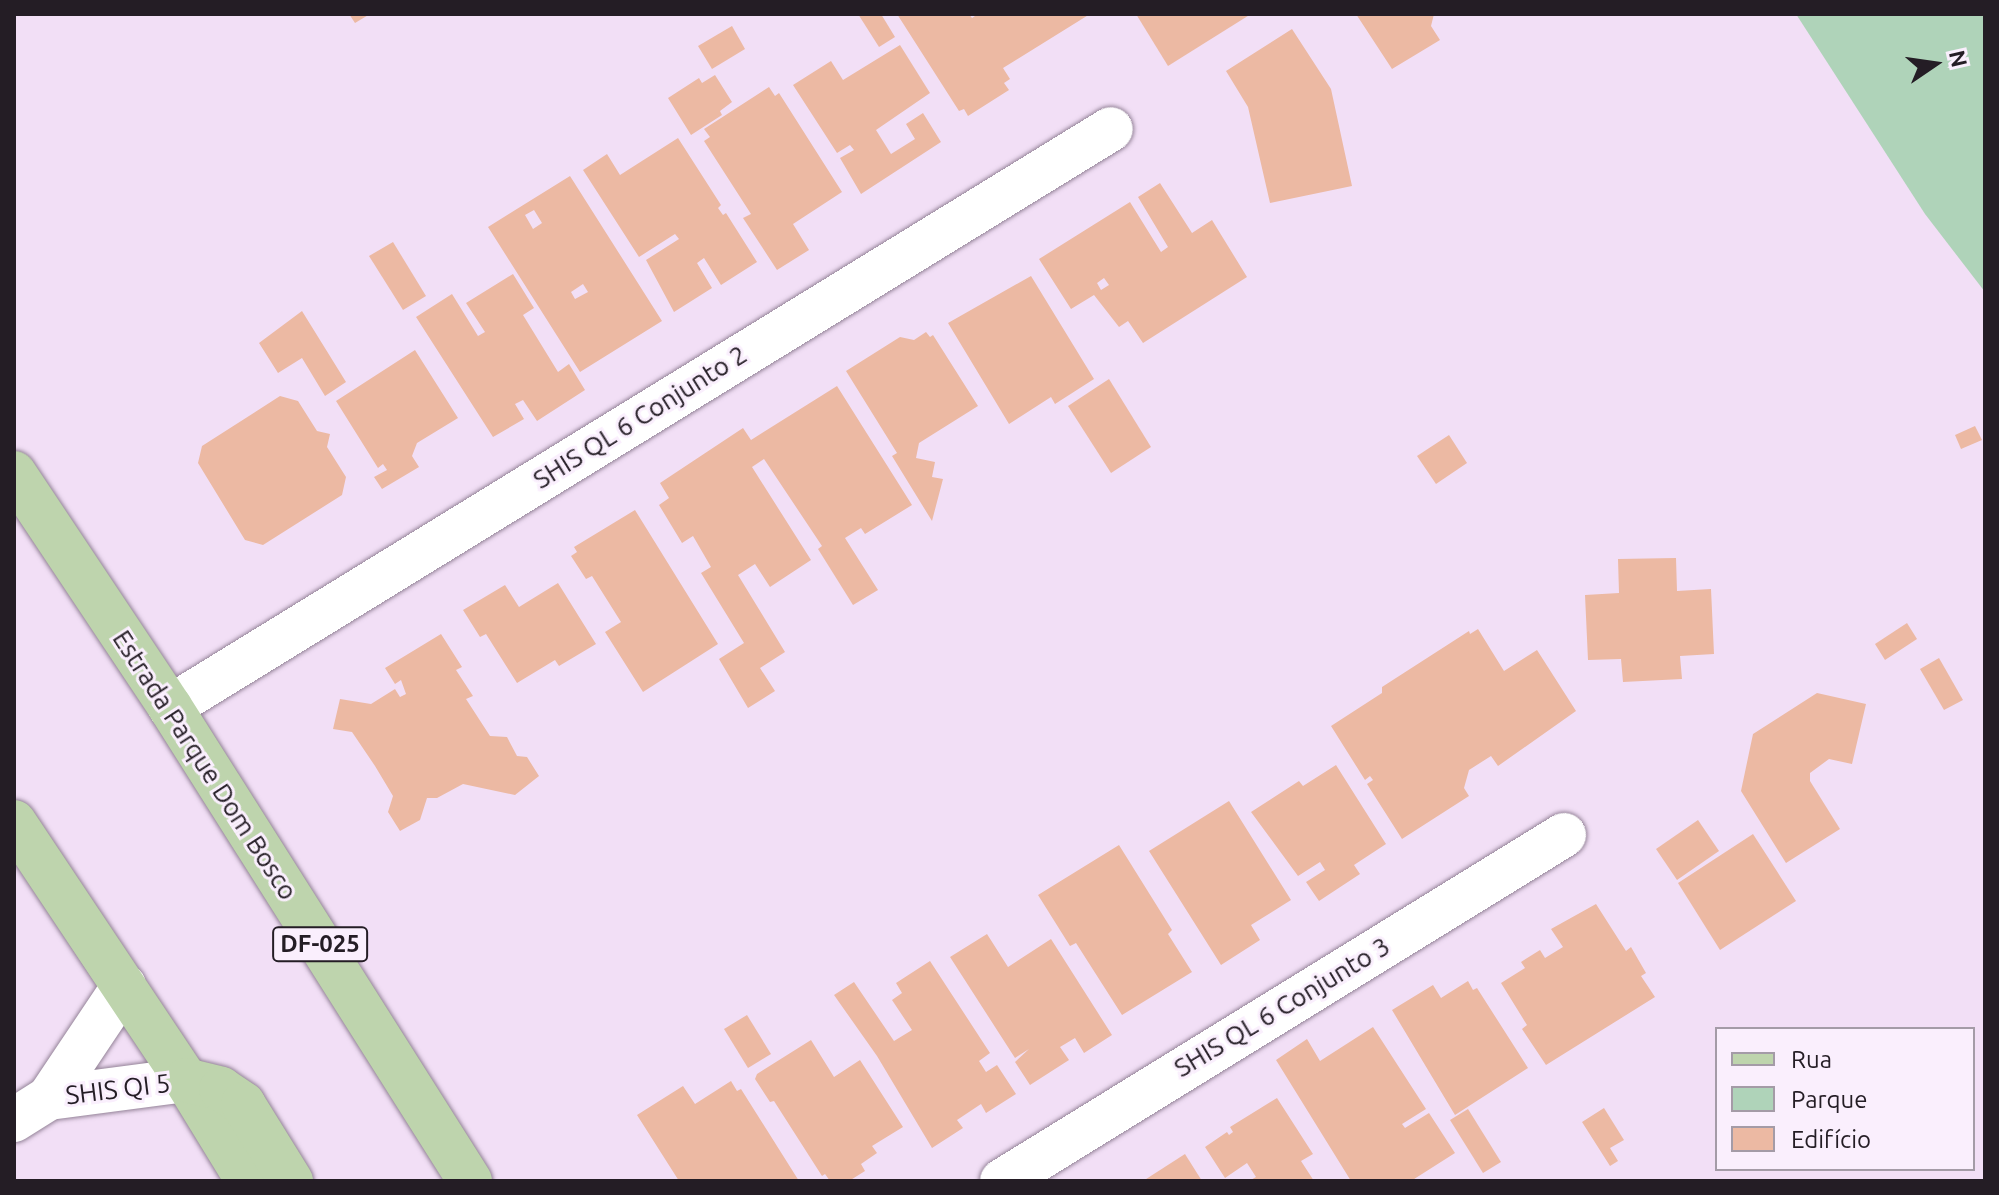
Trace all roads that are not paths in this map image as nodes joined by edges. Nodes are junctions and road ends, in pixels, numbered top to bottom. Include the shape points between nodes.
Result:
1 (1111, 129) dead end
2 (14, 473) edge
3 (170, 707) junction
4 (14, 822) edge
5 (1564, 835) dead end
6 (124, 986) junction
7 (186, 1080) junction
8 (31, 1109) edge
9 (248, 1181) edge
10 (291, 1181) edge
11 (470, 1181) edge
12 (1002, 1181) edge

1 - 3 street, SHIS QL 6 Conjunto 2
2 - 3 main road, Estrada Parque Dom Bosco / DF-025
3 - 11 main road, Estrada Parque Dom Bosco / DF-025
4 - 6 main road
5 - 12 street, SHIS QL 6 Conjunto 3
6 - 7 main road
6 - 8 street, SHIS QI 5
7 - 8 street, SHIS QI 5
7 - 9 main road
7 - 10 main road via 221,1089 243,1104

